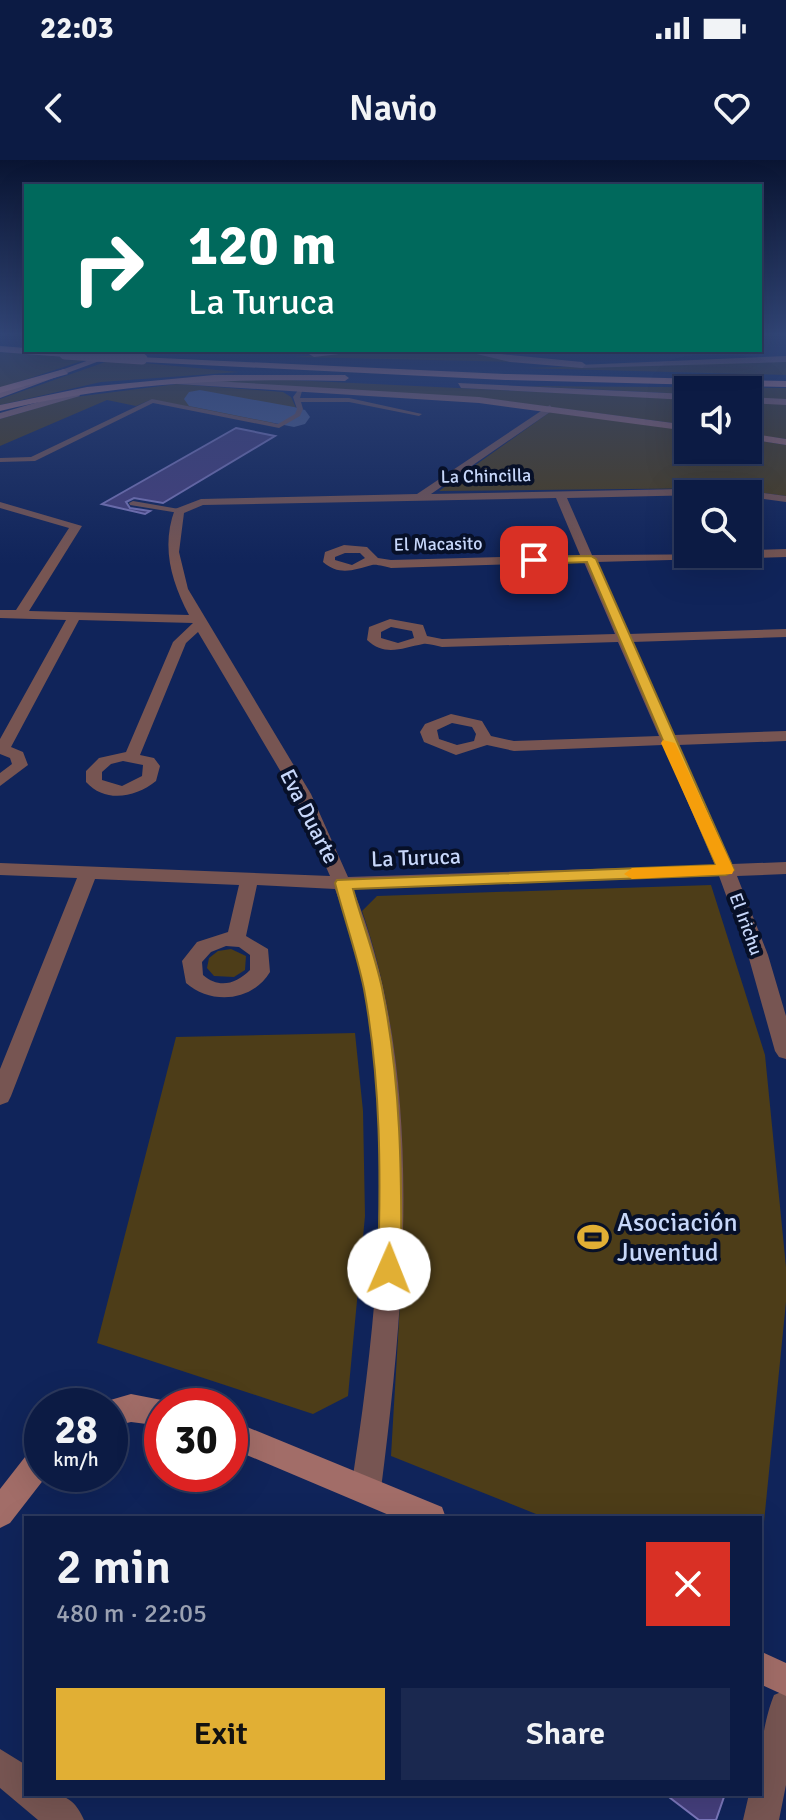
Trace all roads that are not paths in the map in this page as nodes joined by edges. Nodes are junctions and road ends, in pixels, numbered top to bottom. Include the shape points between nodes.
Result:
1 (132, 410) edge
2 (200, 410) edge
3 (300, 410) edge
4 (401, 410) edge
5 (546, 410) edge
6 (567, 410) edge
7 (419, 414) dead end
8 (674, 426) edge
9 (762, 438) edge
10 (786, 442) edge
11 (32, 459) junction
12 (0, 460) edge
13 (51, 464) dead end
14 (559, 493) junction
15 (422, 495) junction
16 (786, 499) edge
17 (133, 503) dead end
18 (0, 505) edge
19 (183, 508) junction
20 (786, 553) edge
21 (762, 554) edge
22 (674, 556) edge
23 (591, 559) junction
24 (371, 561) dead end
25 (0, 614) edge
26 (20, 614) junction
27 (75, 616) junction
28 (198, 623) junction
29 (786, 633) edge
30 (421, 639) dead end
31 (623, 639) junction
32 (786, 736) edge
33 (483, 739) dead end
34 (667, 740) junction
35 (1, 749) edge
36 (132, 756) dead end
37 (0, 781) edge
38 (786, 868) edge
39 (0, 869) edge
40 (726, 870) junction
41 (88, 873) junction
42 (249, 880) junction
43 (343, 883) junction
44 (236, 939) dead end
45 (785, 1044) edge
46 (0, 1096) edge
47 (248, 1441) edge
48 (24, 1482) edge
49 (366, 1489) junction
50 (0, 1513) edge
51 (427, 1516) edge
52 (762, 1668) edge
53 (786, 1680) edge
54 (786, 1707) edge
55 (0, 1766) edge
56 (24, 1785) edge
57 (36, 1796) edge
58 (66, 1820) edge
59 (761, 1820) edge

1 - 11 lane
2 - 3 lane via 279,426
4 - 7 lane
5 - 15 street
6 - 8 street
9 - 10 street
11 - 12 lane
11 - 13 lane
14 - 15 street, La Chincilla
14 - 16 street, La Chincilla via 729,491
14 - 23 street, El Irichu
15 - 19 street, La Chincilla
17 - 19 lane
18 - 26 street via 76,526
19 - 28 street, Eva Duarte via 173,552
20 - 21 street, El Macasito
22 - 23 street, El Macasito
23 - 24 street, El Macasito
23 - 31 street, El Irichu
25 - 26 street
26 - 27 street
27 - 28 street
27 - 35 street
28 - 36 street via 180,642
28 - 43 street, Eva Duarte via 299,789
29 - 31 street
30 - 31 street
31 - 34 street, El Irichu
32 - 34 street
33 - 34 street via 514,746
34 - 40 street, El Irichu
35 - 37 street via 17,755 20,765
38 - 40 street, La Turuca
39 - 41 street, La Turuca
40 - 43 street, La Turuca
40 - 45 street, El Irichu
41 - 42 street, La Turuca
41 - 46 street
42 - 43 street, La Turuca
42 - 44 street
43 - 49 street, Eva Duarte via 373,988 392,1174 389,1300
47 - 49 street
48 - 50 street
49 - 51 street
52 - 53 street
54 - 59 street
55 - 56 street
57 - 58 street

